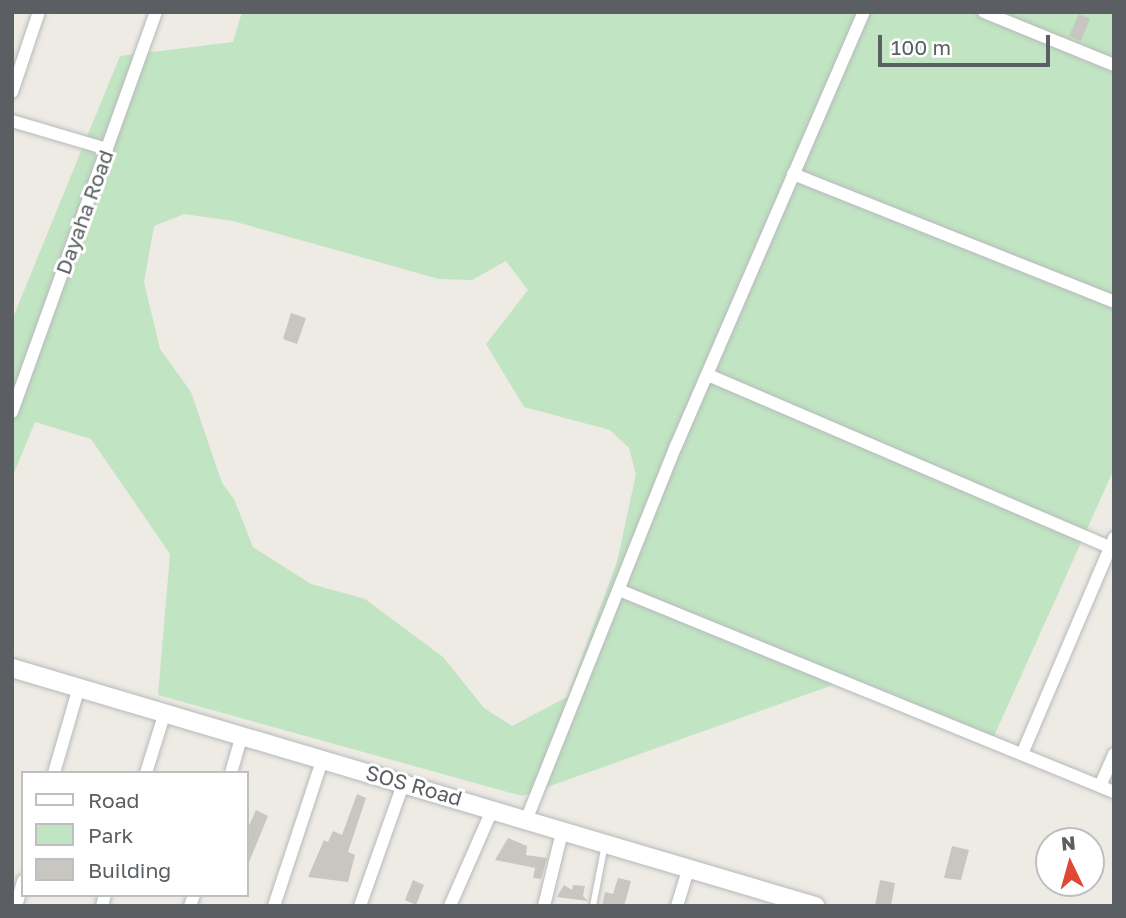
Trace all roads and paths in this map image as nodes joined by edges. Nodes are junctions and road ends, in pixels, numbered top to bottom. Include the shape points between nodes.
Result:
1 (39, 12) edge
2 (156, 12) edge
3 (864, 12) edge
4 (984, 12) edge
5 (1114, 65) edge
6 (12, 92) edge
7 (12, 121) edge
8 (107, 149) junction
9 (793, 174) junction
10 (1114, 302) edge
11 (708, 375) junction
12 (17, 384) edge
13 (12, 412) edge
14 (1112, 545) edge
15 (619, 590) junction
16 (12, 668) edge
17 (79, 687) junction
18 (165, 712) junction
19 (242, 735) junction
20 (1022, 754) junction
21 (1114, 754) edge
22 (323, 758) junction
23 (55, 771) edge
24 (147, 771) edge
25 (232, 771) edge
26 (404, 782) junction
27 (1100, 786) junction
28 (1114, 792) edge
29 (493, 808) junction
30 (527, 818) junction
31 (564, 828) junction
32 (605, 842) junction
33 (688, 870) junction
34 (21, 888) edge
35 (765, 900) edge
36 (16, 906) edge
37 (274, 906) edge
38 (360, 906) edge
39 (450, 906) edge
40 (544, 906) edge
41 (593, 906) edge
42 (677, 906) edge
43 (815, 906) edge

1 - 6 street
2 - 8 street, Dayaha Road
3 - 9 street
4 - 5 street
7 - 8 street
8 - 12 street, Dayaha Road
9 - 10 street
9 - 11 street
11 - 14 street
11 - 15 street
12 - 13 street, Dayaha Road
14 - 20 street
15 - 20 street
15 - 30 street
16 - 17 street, SOS Road
17 - 18 street, SOS Road
17 - 23 street
18 - 19 street, SOS Road
18 - 24 street
19 - 22 street, SOS Road
19 - 25 street
20 - 27 street
21 - 27 street
22 - 26 street, SOS Road
22 - 37 street
26 - 29 street, SOS Road
26 - 38 street
27 - 28 street
29 - 30 street, SOS Road
29 - 39 street
30 - 31 street, SOS Road
31 - 32 street, SOS Road
31 - 40 street
32 - 33 street, SOS Road
32 - 41 lane
33 - 35 street, SOS Road
33 - 42 street
34 - 36 street
35 - 43 street, SOS Road

